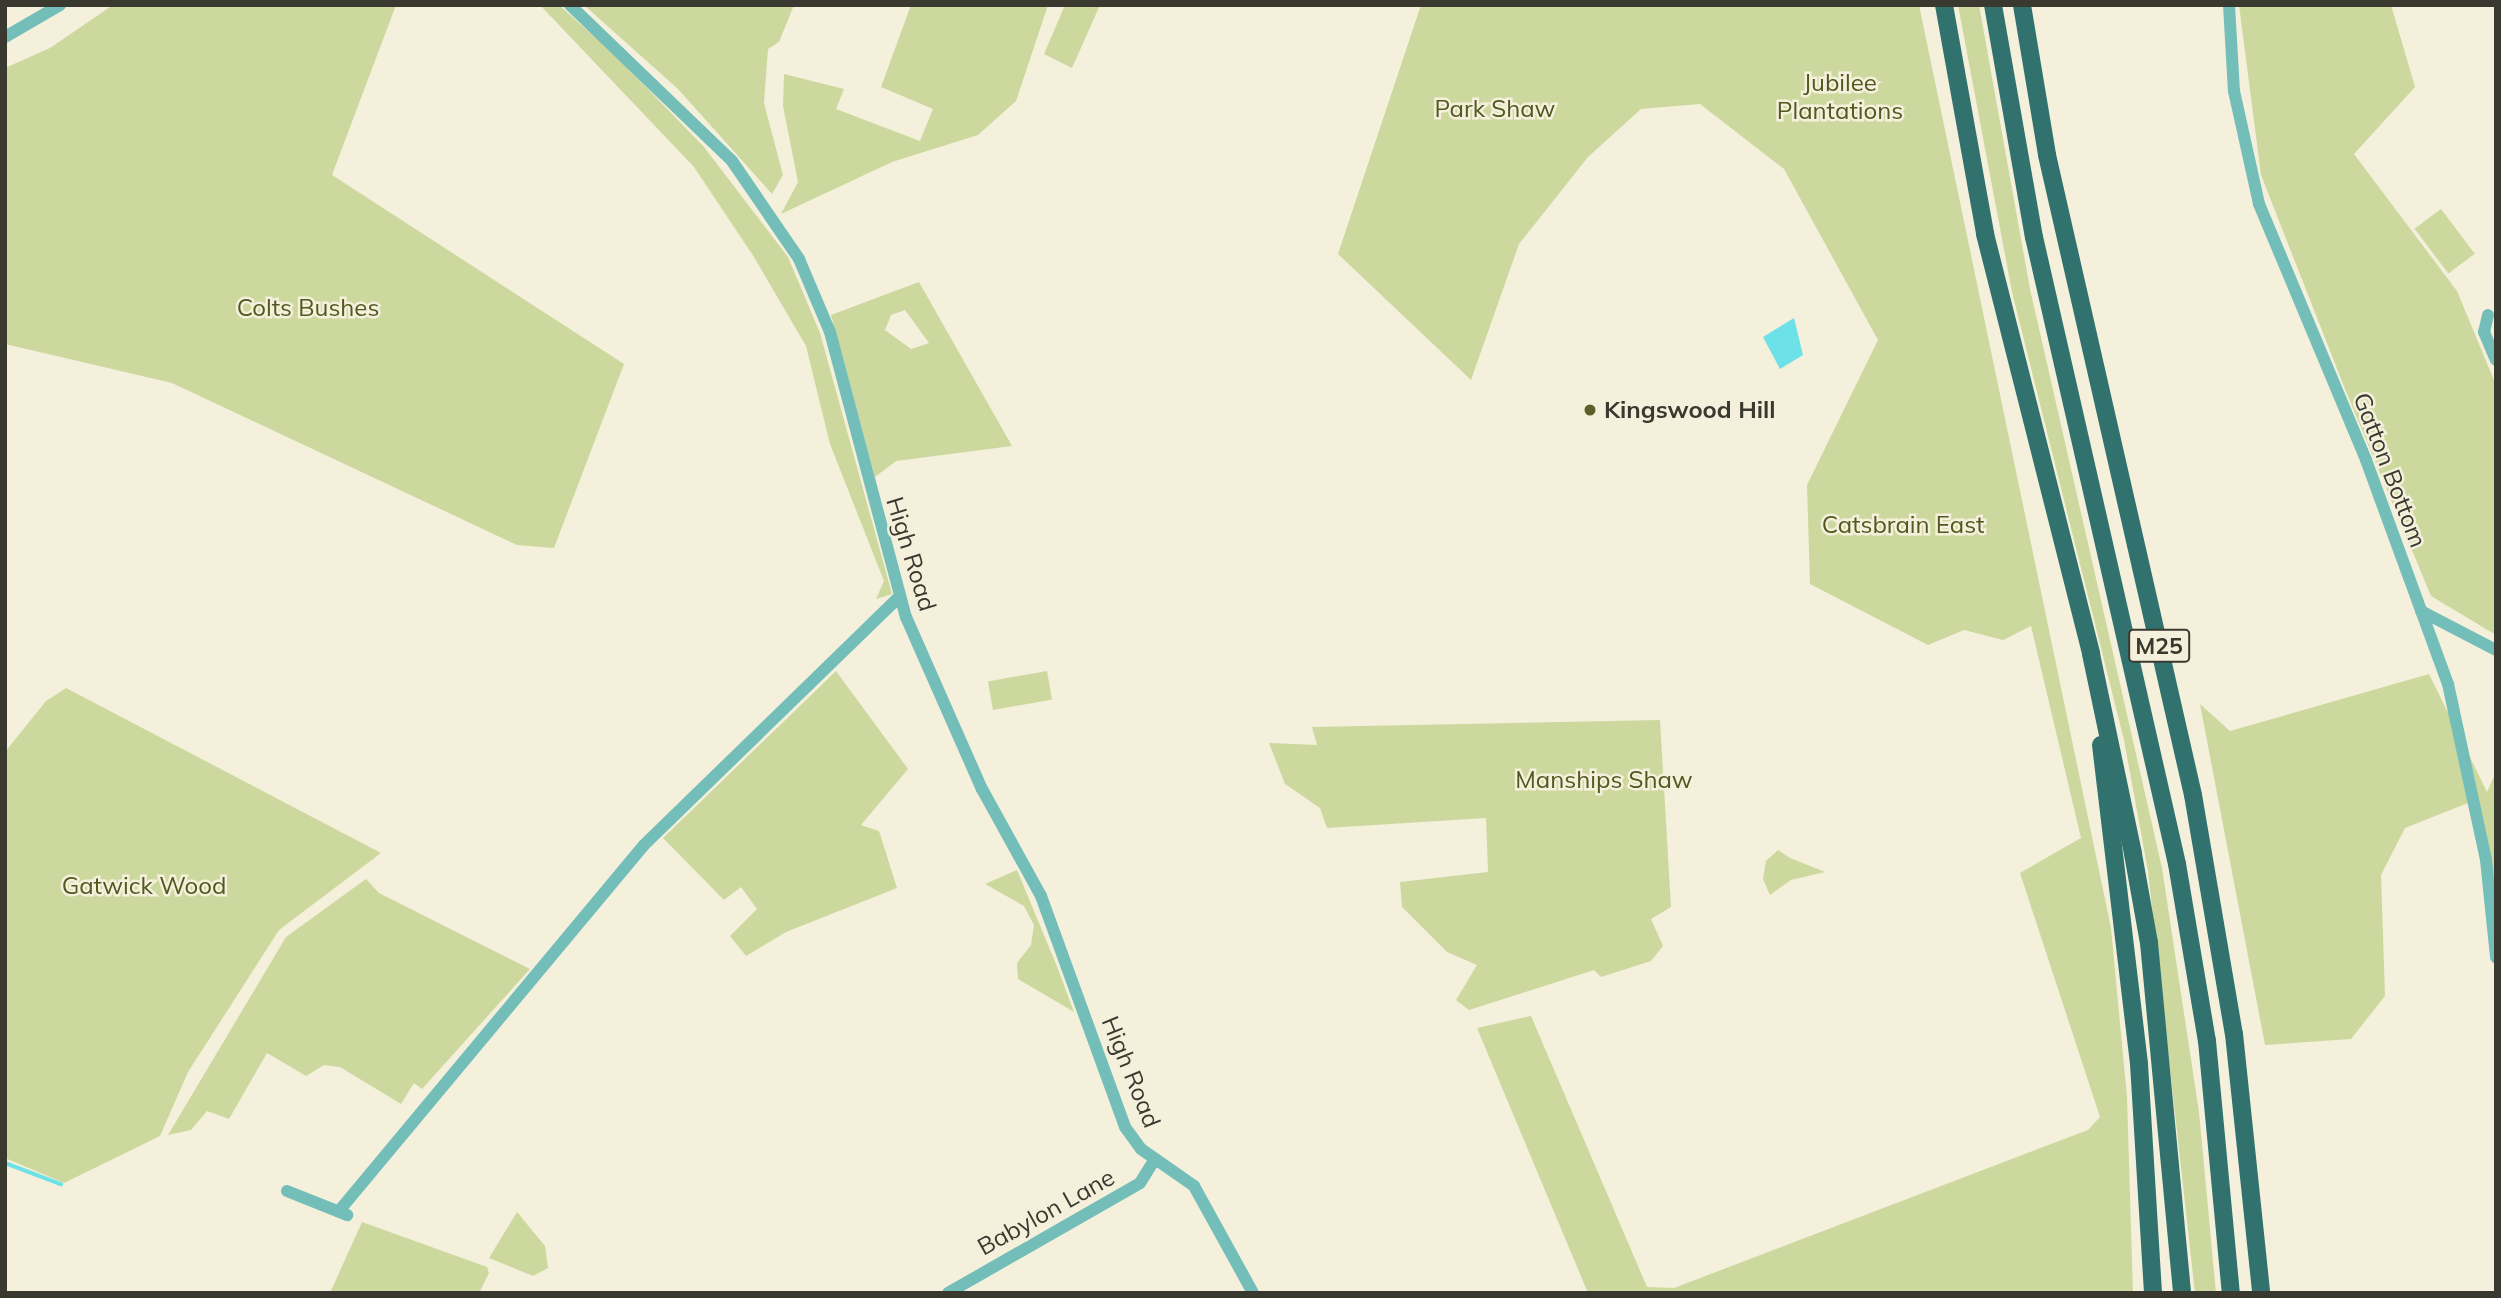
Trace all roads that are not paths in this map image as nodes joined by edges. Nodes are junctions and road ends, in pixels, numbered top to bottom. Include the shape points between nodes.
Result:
1 (60, 5) edge
2 (570, 5) edge
3 (1944, 5) edge
4 (1993, 5) edge
5 (2022, 5) edge
6 (2229, 5) edge
7 (5, 37) edge
8 (2488, 315) dead end
9 (2496, 360) edge
10 (900, 596) junction
11 (2421, 611) junction
12 (2496, 650) edge
13 (2091, 654) junction
14 (2496, 957) edge
15 (1155, 1159) junction
16 (287, 1191) dead end
17 (948, 1293) edge
18 (1253, 1293) edge
19 (2153, 1293) edge
20 (2182, 1293) edge
21 (2231, 1293) edge
22 (2261, 1293) edge

1 - 7 street
2 - 10 street, High Road via 732,162 799,259 830,332
3 - 13 highway, M25 via 2011,348
4 - 21 highway, M25 via 2035,237 2177,864 2207,1041
5 - 22 highway, M25 via 2047,155 2207,874 2250,1163
6 - 11 street, Gatton Bottom via 2234,91 2259,204
8 - 9 street via 2484,332
10 - 15 street, High Road via 982,789 1055,929 1125,1127
10 - 16 street via 644,845 343,1213
11 - 12 street
11 - 14 street, Gatton Bottom via 2448,684 2475,802
13 - 19 highway, M25 via 2139,1064
13 - 20 highway, M25 via 2149,943
15 - 17 street, Babylon Lane via 1127,1192
15 - 18 street, High Road via 1194,1186

